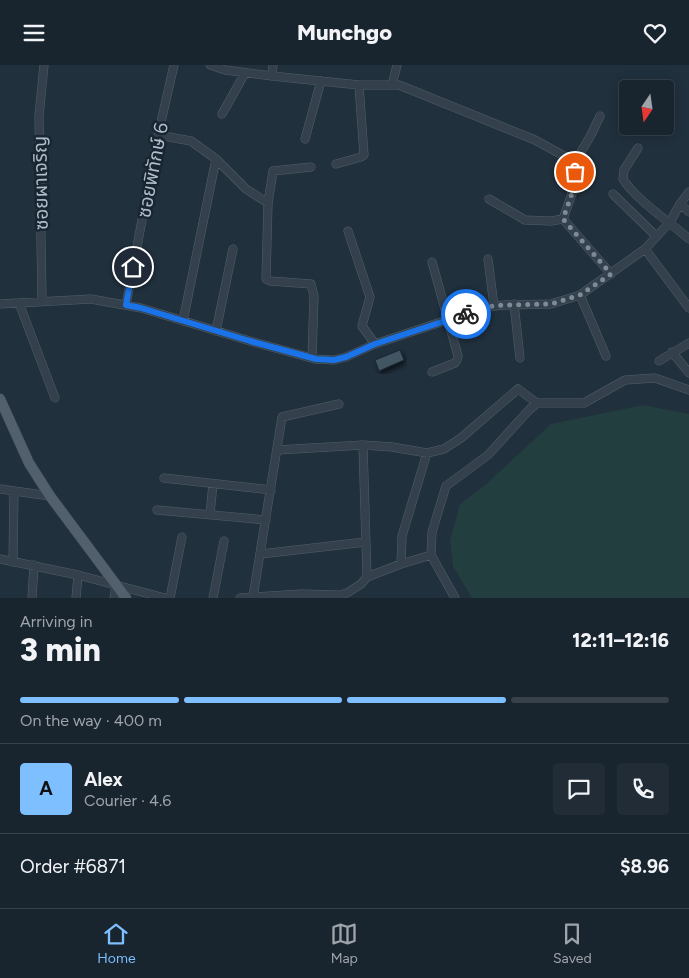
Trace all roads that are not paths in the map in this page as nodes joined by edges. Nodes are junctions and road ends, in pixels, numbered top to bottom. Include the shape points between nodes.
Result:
1 (44, 65) edge
2 (174, 65) edge
3 (210, 65) edge
4 (273, 65) edge
5 (397, 65) edge
6 (248, 70) edge
7 (272, 76) junction
8 (321, 81) junction
9 (359, 85) junction
10 (392, 85) junction
11 (222, 114) dead end
12 (600, 116) dead end
13 (158, 135) junction
14 (305, 139) dead end
15 (638, 148) dead end
16 (216, 159) junction
17 (575, 162) junction
18 (336, 164) dead end
19 (311, 167) dead end
20 (689, 192) edge
21 (613, 194) dead end
22 (489, 199) dead end
23 (268, 203) junction
24 (680, 204) junction
25 (689, 212) edge
26 (563, 219) junction
27 (670, 221) junction
28 (348, 231) dead end
29 (656, 237) junction
30 (689, 239) edge
31 (233, 249) dead end
32 (645, 249) junction
33 (488, 259) dead end
34 (432, 262) dead end
35 (611, 274) junction
36 (580, 295) junction
37 (42, 301) junction
38 (19, 303) junction
39 (0, 304) edge
40 (126, 305) junction
41 (514, 305) junction
42 (494, 306) junction
43 (689, 307) edge
44 (449, 319) junction
45 (183, 321) junction
46 (216, 331) junction
47 (689, 343) edge
48 (375, 344) junction
49 (672, 353) junction
50 (606, 356) dead end
51 (312, 358) junction
52 (520, 358) dead end
53 (658, 361) dead end
54 (432, 372) dead end
55 (689, 373) edge
56 (689, 390) edge
57 (54, 398) dead end
58 (0, 399) edge
59 (339, 403) dead end
60 (537, 403) junction
61 (363, 445) junction
62 (277, 450) junction
63 (428, 453) junction
64 (164, 478) dead end
65 (213, 484) junction
66 (0, 489) edge
67 (271, 490) junction
68 (14, 491) junction
69 (50, 496) junction
70 (158, 511) dead end
71 (210, 514) junction
72 (266, 520) junction
73 (182, 537) dead end
74 (224, 541) dead end
75 (365, 542) junction
76 (261, 554) junction
77 (431, 555) junction
78 (0, 559) edge
79 (13, 561) junction
80 (401, 564) junction
81 (34, 565) junction
82 (78, 575) junction
83 (367, 577) junction
84 (116, 585) junction
85 (253, 597) edge
86 (32, 598) edge
87 (76, 598) edge
88 (114, 598) edge
89 (126, 598) edge
90 (165, 598) edge
91 (170, 598) edge
92 (213, 598) edge
93 (240, 598) edge
94 (455, 598) edge

1 - 37 street, ซอยผาเจริญ via 39,116
2 - 13 street, ซอยพิทักษ์ 6
3 - 6 street via 225,70
4 - 7 street
5 - 10 street
6 - 7 street
6 - 11 street
7 - 8 street
8 - 9 street
8 - 14 street
9 - 10 street
9 - 18 street via 364,155
10 - 17 street via 399,85 535,141
12 - 17 street
13 - 16 street via 191,141
13 - 40 street, ซอยพิทักษ์ 6
15 - 27 street via 624,170 623,179
16 - 23 street via 246,189
16 - 45 street
17 - 26 street via 576,182
19 - 23 street via 273,171
20 - 24 street
21 - 29 street
22 - 26 street via 525,219
23 - 51 street via 266,279 311,284 314,296
24 - 25 street
24 - 27 street
26 - 35 street
27 - 29 street
27 - 30 street
28 - 48 street via 370,297 362,325
29 - 32 street
31 - 46 street
32 - 35 street
32 - 43 street
33 - 42 street
34 - 44 street
35 - 36 street
36 - 41 street via 551,304
36 - 50 street
37 - 38 street
37 - 40 street via 91,299
38 - 39 street
38 - 57 street
40 - 45 street
41 - 42 street
41 - 52 street
42 - 44 street
44 - 48 street
44 - 54 street via 457,360
45 - 46 street
46 - 51 street
47 - 49 street
48 - 51 street via 334,360
49 - 53 street
49 - 55 street
56 - 60 street via 655,379 625,380 584,403
58 - 69 main road via 29,463
59 - 62 street via 282,417
60 - 63 street via 518,389 461,438 444,449
60 - 77 street via 488,455 446,486 432,532
61 - 62 street
61 - 63 street
61 - 75 street
62 - 67 street
63 - 80 street via 402,536
64 - 65 street
65 - 67 street
65 - 71 street
66 - 68 street
67 - 72 street
68 - 69 street
68 - 79 street
69 - 84 main road
70 - 71 street
71 - 72 street
72 - 76 street
73 - 91 street
74 - 92 street
75 - 76 street
75 - 83 street
76 - 85 street
77 - 80 street
77 - 94 street
78 - 79 street
79 - 81 street
80 - 83 street
81 - 82 street
81 - 86 street
82 - 84 street
82 - 87 street
83 - 85 street via 339,595
84 - 88 street
84 - 89 main road
84 - 90 street
85 - 93 street

